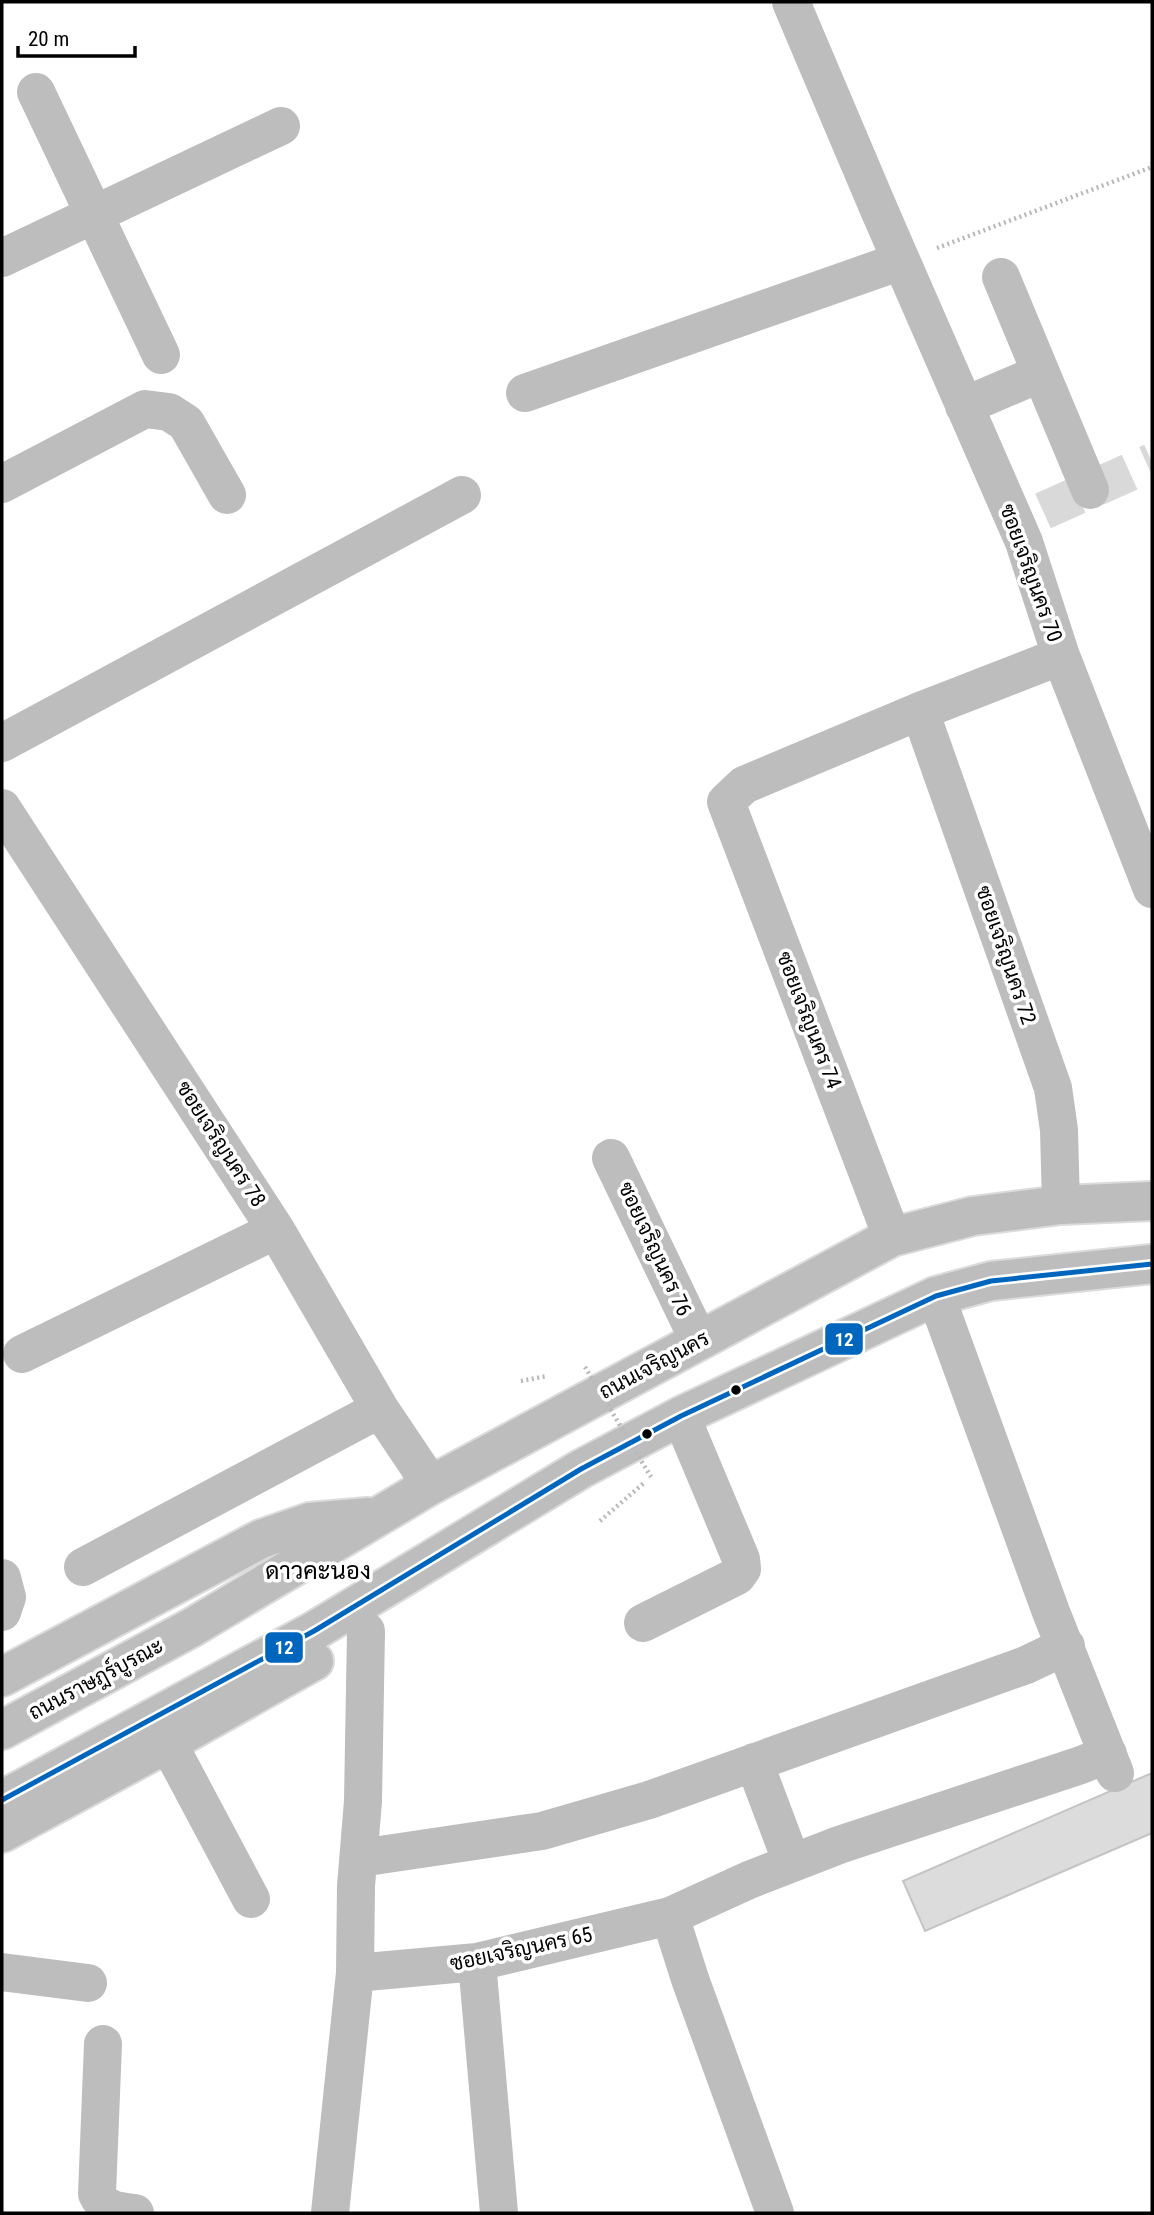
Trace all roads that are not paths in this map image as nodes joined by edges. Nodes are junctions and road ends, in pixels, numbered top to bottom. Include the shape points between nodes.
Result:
1 (791, 2) edge
2 (36, 92) dead end
3 (281, 126) dead end
4 (93, 215) junction
5 (2, 258) edge
6 (901, 261) junction
7 (1001, 277) dead end
8 (161, 355) dead end
9 (1041, 373) junction
10 (525, 393) dead end
11 (964, 406) junction
12 (2, 484) edge
13 (1090, 490) dead end
14 (226, 495) dead end
15 (462, 495) dead end
16 (1061, 656) junction
17 (920, 711) junction
18 (2, 743) edge
19 (6, 822) edge
20 (1152, 888) edge
21 (611, 1158) dead end
22 (1152, 1201) edge
23 (1061, 1205) junction
24 (276, 1230) junction
25 (892, 1237) junction
26 (1152, 1264) edge
27 (936, 1296) junction
28 (699, 1341) junction
29 (22, 1354) dead end
30 (380, 1409) junction
31 (681, 1416) junction
32 (431, 1485) junction
33 (376, 1517) junction
34 (83, 1567) dead end
35 (2, 1578) edge
36 (378, 1592) junction
37 (2, 1612) edge
38 (643, 1623) dead end
39 (191, 1628) joint
40 (366, 1631) junction
41 (1066, 1646) junction
42 (2, 1677) edge
43 (2, 1730) edge
44 (168, 1743) junction
45 (754, 1762) junction
46 (2, 1800) edge
47 (2, 1833) edge
48 (360, 1858) junction
49 (792, 1863) junction
50 (251, 1899) dead end
51 (670, 1916) junction
52 (477, 1962) junction
53 (2, 1972) edge
54 (355, 1973) junction
55 (88, 1983) dead end
56 (103, 2045) dead end
57 (135, 2213) edge
58 (330, 2213) edge
59 (499, 2213) edge
60 (775, 2213) edge

1 - 6 street, ซอยเจริญนคร 70
2 - 4 street
3 - 4 street
4 - 5 street
4 - 8 street
6 - 10 street
6 - 11 street, ซอยเจริญนคร 70
7 - 9 street
9 - 11 street
9 - 13 street
11 - 16 street, ซอยเจริญนคร 70 via 1029,517 1024,542
12 - 14 street via 145,409 169,412 186,423
15 - 18 street
16 - 17 street
16 - 20 street, ซอยเจริญนคร 70
17 - 23 street, ซอยเจริญนคร 72 via 1053,1088
17 - 25 street, ซอยเจริญนคร 74 via 744,785 726,802
19 - 24 street, ซอยเจริญนคร 78
21 - 28 street, ซอยเจริญนคร 76
22 - 23 street, ถนนเจริญนคร
23 - 25 street, ถนนเจริญนคร via 973,1216
24 - 29 street
24 - 30 street, ซอยเจริญนคร 78
25 - 28 street, ถนนเจริญนคร
26 - 27 street via 991,1281
27 - 31 street
27 - 41 street
28 - 32 street, ถนนเจริญนคร
30 - 32 street, ซอยเจริญนคร 78
30 - 34 street
31 - 36 street via 581,1469
31 - 38 street via 742,1569 737,1576
32 - 33 street, ถนนเจริญนคร
33 - 39 street, ถนนเจริญนคร
33 - 42 street via 310,1522 261,1539
35 - 37 street via 7,1597
36 - 40 street
36 - 46 street
39 - 43 street, ถนนราษฎร์บูรณะ
40 - 44 street
40 - 48 street
41 - 45 street via 1026,1665
41 - 49 street, ซอยเจริญนคร 65 via 1111,1763 1081,1765
44 - 47 street
44 - 50 street
45 - 48 street via 649,1800 542,1831
45 - 49 street
48 - 54 street
49 - 51 street, ซอยเจริญนคร 65
51 - 52 street, ซอยเจริญนคร 65
51 - 60 street
52 - 54 street, ซอยเจริญนคร 65
52 - 59 street
53 - 55 street
54 - 58 street
56 - 57 street via 97,2194 111,2209

